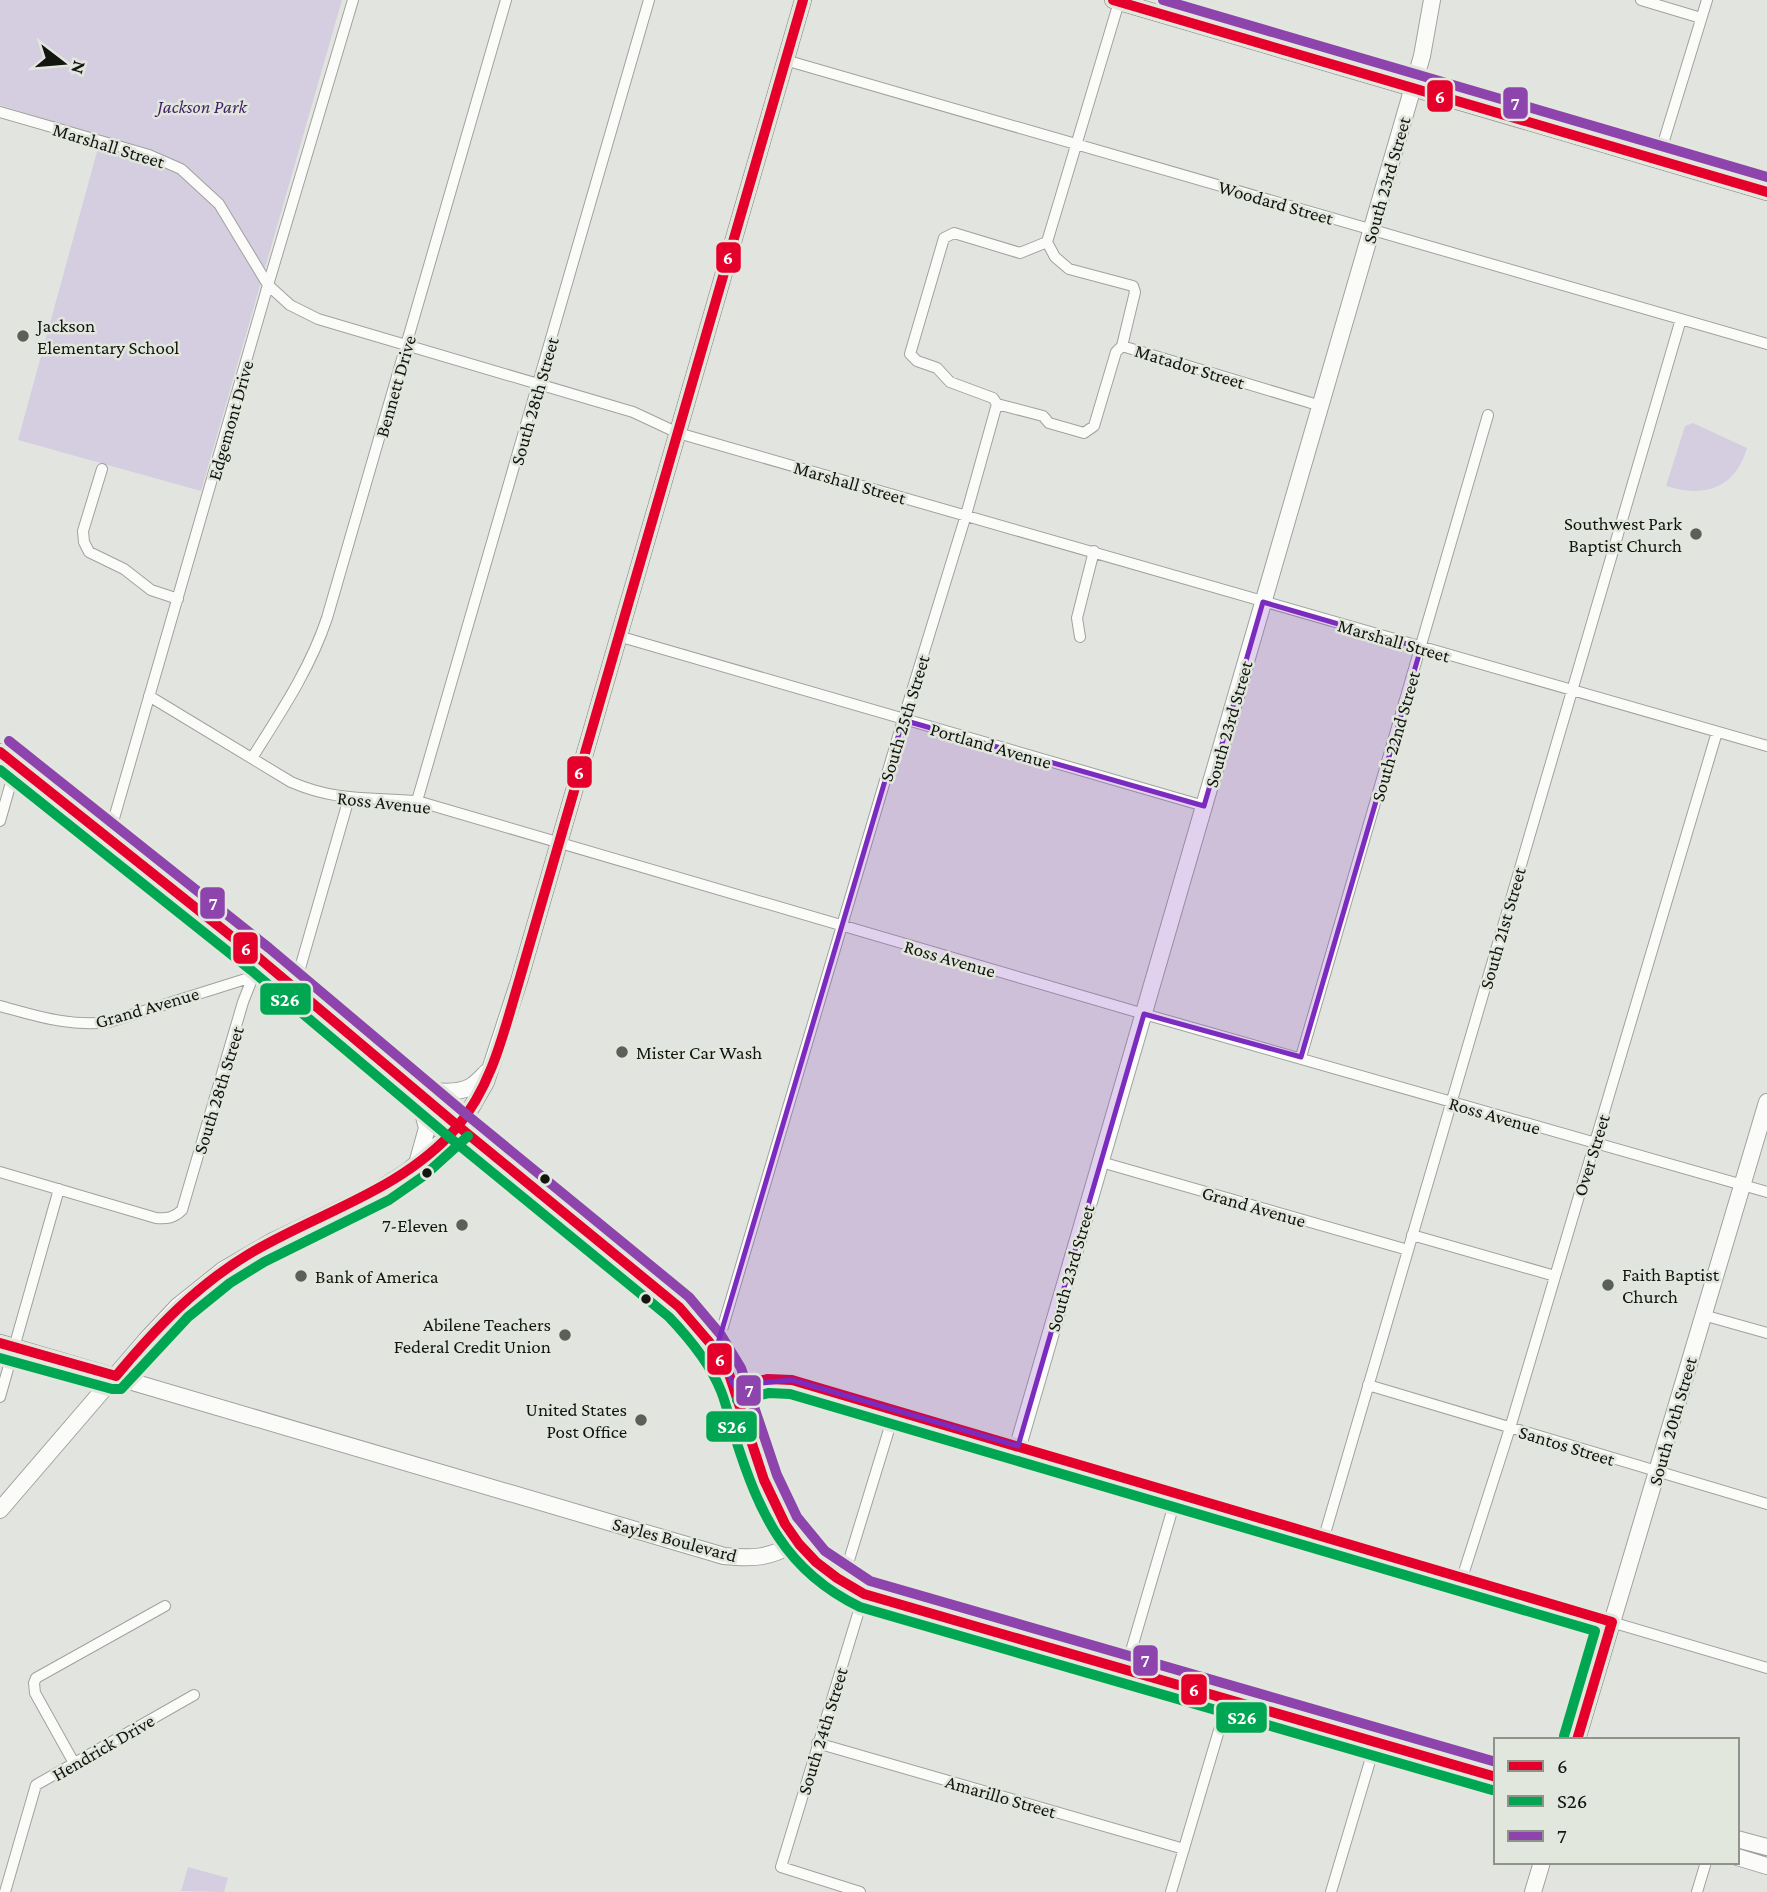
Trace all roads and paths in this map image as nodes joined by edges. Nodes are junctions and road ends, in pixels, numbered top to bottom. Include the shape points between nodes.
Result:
1 (353, 0) edge
2 (506, 0) edge
3 (649, 0) edge
4 (803, 0) edge
5 (1432, 0) edge
6 (1641, 0) edge
7 (1707, 0) edge
8 (1116, 1) edge
9 (1702, 18) junction
10 (785, 60) junction
11 (1413, 88) junction
12 (0, 112) edge
13 (1077, 144) junction
14 (1658, 160) junction
15 (1767, 192) edge
16 (1372, 230) junction
17 (1047, 242) junction
18 (268, 285) junction
19 (1681, 319) junction
20 (1767, 344) edge
21 (406, 346) junction
22 (1122, 346) junction
23 (538, 385) junction
24 (997, 404) junction
25 (1321, 406) junction
26 (1488, 415) dead end
27 (678, 432) junction
28 (102, 469) dead end
29 (966, 516) junction
30 (1094, 551) junction
31 (178, 599) junction
32 (1264, 602) junction
33 (618, 636) junction
34 (1080, 637) dead end
35 (1421, 648) junction
36 (1572, 691) junction
37 (149, 696) junction
38 (903, 720) junction
39 (1717, 732) junction
40 (1767, 746) edge
41 (0, 752) edge
42 (252, 758) junction
43 (16, 765) junction
44 (349, 798) junction
45 (417, 801) junction
46 (1204, 806) junction
47 (0, 821) edge
48 (108, 839) junction
49 (558, 843) junction
50 (842, 926) junction
51 (260, 959) junction
52 (252, 977) junction
53 (294, 989) junction
54 (0, 1006) edge
55 (1144, 1014) junction
56 (1301, 1057) junction
57 (491, 1068) junction
58 (413, 1089) junction
59 (1767, 1102) edge
60 (1451, 1103) junction
61 (457, 1126) junction
62 (1594, 1143) junction
63 (1101, 1162) junction
64 (417, 1164) junction
65 (0, 1172) edge
66 (1743, 1185) junction
67 (59, 1189) junction
68 (1767, 1192) edge
69 (1412, 1235) junction
70 (1408, 1250) junction
71 (1555, 1276) junction
72 (1703, 1315) junction
73 (1767, 1333) edge
74 (7, 1345) edge
75 (716, 1350) junction
76 (116, 1376) junction
77 (1368, 1385) junction
78 (734, 1386) junction
79 (0, 1397) edge
80 (895, 1410) junction
81 (1510, 1428) junction
82 (1018, 1446) junction
83 (1657, 1473) junction
84 (1177, 1494) junction
85 (1767, 1504) edge
86 (0, 1510) edge
87 (1324, 1537) junction
88 (797, 1543) junction
89 (1462, 1578) junction
90 (842, 1583) junction
91 (864, 1594) junction
92 (165, 1606) dead end
93 (1612, 1622) junction
94 (1126, 1668) junction
95 (1767, 1668) edge
96 (194, 1695) dead end
97 (1228, 1700) junction
98 (1578, 1738) edge
99 (1376, 1741) junction
100 (817, 1743) junction
101 (74, 1763) junction
102 (1494, 1776) edge
103 (1739, 1840) edge
104 (1767, 1847) edge
105 (1184, 1849) junction
106 (1739, 1858) edge
107 (1541, 1864) edge
108 (1705, 1864) edge
109 (1767, 1866) edge
110 (5, 1892) edge
111 (860, 1892) edge
112 (1171, 1892) edge
113 (1331, 1892) edge
114 (1533, 1892) edge
115 (1697, 1892) edge

1 - 18 street, Edgemont Drive
2 - 21 street, Bennett Drive
3 - 23 street, South 28th Street
4 - 10 main road
5 - 11 main road, South 23rd Street
6 - 9 street
7 - 9 street
8 - 11 main road
8 - 13 street
9 - 14 street
10 - 13 street, Woodard Street
10 - 27 main road
11 - 14 main road
11 - 16 main road, South 23rd Street
12 - 18 street, Marshall Street via 149,155 181,169 219,204
13 - 16 street, Woodard Street
13 - 17 street
14 - 15 main road
16 - 19 street, Woodard Street
16 - 25 main road, South 23rd Street
17 - 22 street via 1069,269 1133,286
17 - 24 street via 1020,253 954,233 944,238 936,263 910,354 937,368 950,382 993,398
18 - 21 street, Marshall Street via 290,305 318,319
18 - 31 street, Edgemont Drive
19 - 20 street, Woodard Street
19 - 36 street, South 21st Street
21 - 23 street, Marshall Street
21 - 42 street, Bennett Drive via 316,651
22 - 24 street, Matador Street via 1115,352 1094,426 1084,433
22 - 25 street, Matador Street
23 - 27 street, Marshall Street via 633,412
23 - 45 street, South 28th Street
24 - 29 street, South 25th Street
25 - 32 main road, South 23rd Street
26 - 35 street, South 22nd Street
27 - 29 street, Marshall Street
27 - 33 main road
28 - 31 street via 83,531 89,552 124,569 151,590
29 - 30 street, Marshall Street
29 - 38 street, South 25th Street
30 - 32 street, Marshall Street
30 - 34 street via 1077,618
31 - 37 street, Edgemont Drive
32 - 35 street, Marshall Street
32 - 46 main road, South 23rd Street
33 - 38 street, Portland Avenue
33 - 49 main road
35 - 36 street, Marshall Street
35 - 56 street, South 22nd Street
36 - 39 street, Marshall Street
36 - 60 street, South 21st Street
37 - 42 street, Ross Avenue
37 - 48 street, Edgemont Drive
38 - 46 street, Portland Avenue
38 - 50 street, South 25th Street
39 - 40 street, Marshall Street
39 - 62 street, Over Street
41 - 43 main road
42 - 44 street, Ross Avenue via 310,791
43 - 47 street
43 - 48 main road
44 - 45 street, Ross Avenue
44 - 53 street
45 - 49 street, Ross Avenue
46 - 55 main road, South 23rd Street
48 - 51 main road
49 - 50 street, Ross Avenue
49 - 57 main road
50 - 55 street, Ross Avenue
50 - 75 street, South 25th Street
51 - 52 street, South 28th Street
51 - 53 main road
52 - 54 street, Grand Avenue via 92,1025
52 - 67 street, South 28th Street via 182,1210 173,1217 156,1218
53 - 58 main road
55 - 56 street, Ross Avenue
55 - 63 main road, South 23rd Street
56 - 60 street, Ross Avenue
57 - 58 main road via 461,1089
57 - 61 main road
58 - 61 main road
58 - 64 main road via 427,1128
59 - 66 main road, South 20th Street
60 - 62 street, Ross Avenue
60 - 69 street, South 21st Street
61 - 64 main road
61 - 75 main road via 679,1307
62 - 66 street, Ross Avenue
62 - 71 street, Over Street
63 - 70 street, Grand Avenue
63 - 82 main road, South 23rd Street
64 - 76 main road via 370,1195 223,1270 178,1306
65 - 67 street
66 - 68 street, Ross Avenue
66 - 72 main road, South 20th Street
67 - 74 street
69 - 70 street, South 21st Street
69 - 71 street
70 - 77 street, South 21st Street
71 - 81 street, Over Street
72 - 73 street
72 - 83 main road, South 20th Street
74 - 76 main road, Sayles Boulevard
74 - 79 street
75 - 78 main road
76 - 86 main road
76 - 88 main road, Sayles Boulevard via 724,1556 771,1556
77 - 81 street, Santos Street
77 - 87 street, South 21st Street
78 - 80 street via 792,1380
78 - 88 main road via 765,1488 779,1520
80 - 82 street
80 - 90 street
81 - 83 street, Santos Street
81 - 89 street, Over Street
82 - 84 street
83 - 85 street, Santos Street
83 - 93 main road, South 20th Street
84 - 87 street
84 - 94 street
87 - 89 street
88 - 90 main road
89 - 93 street
90 - 91 main road
91 - 94 main road
91 - 100 street, South 24th Street
92 - 101 street via 36,1678 35,1693
93 - 95 street
93 - 98 main road, South 20th Street
94 - 97 main road
96 - 101 street, Hendrick Drive
97 - 99 main road
97 - 105 street
99 - 102 main road
99 - 113 street
100 - 105 street, Amarillo Street
100 - 111 street, South 24th Street via 781,1867
101 - 110 street, Hendrick Drive via 36,1785
103 - 104 main road
105 - 112 street
106 - 109 main road
107 - 114 main road
108 - 115 street

